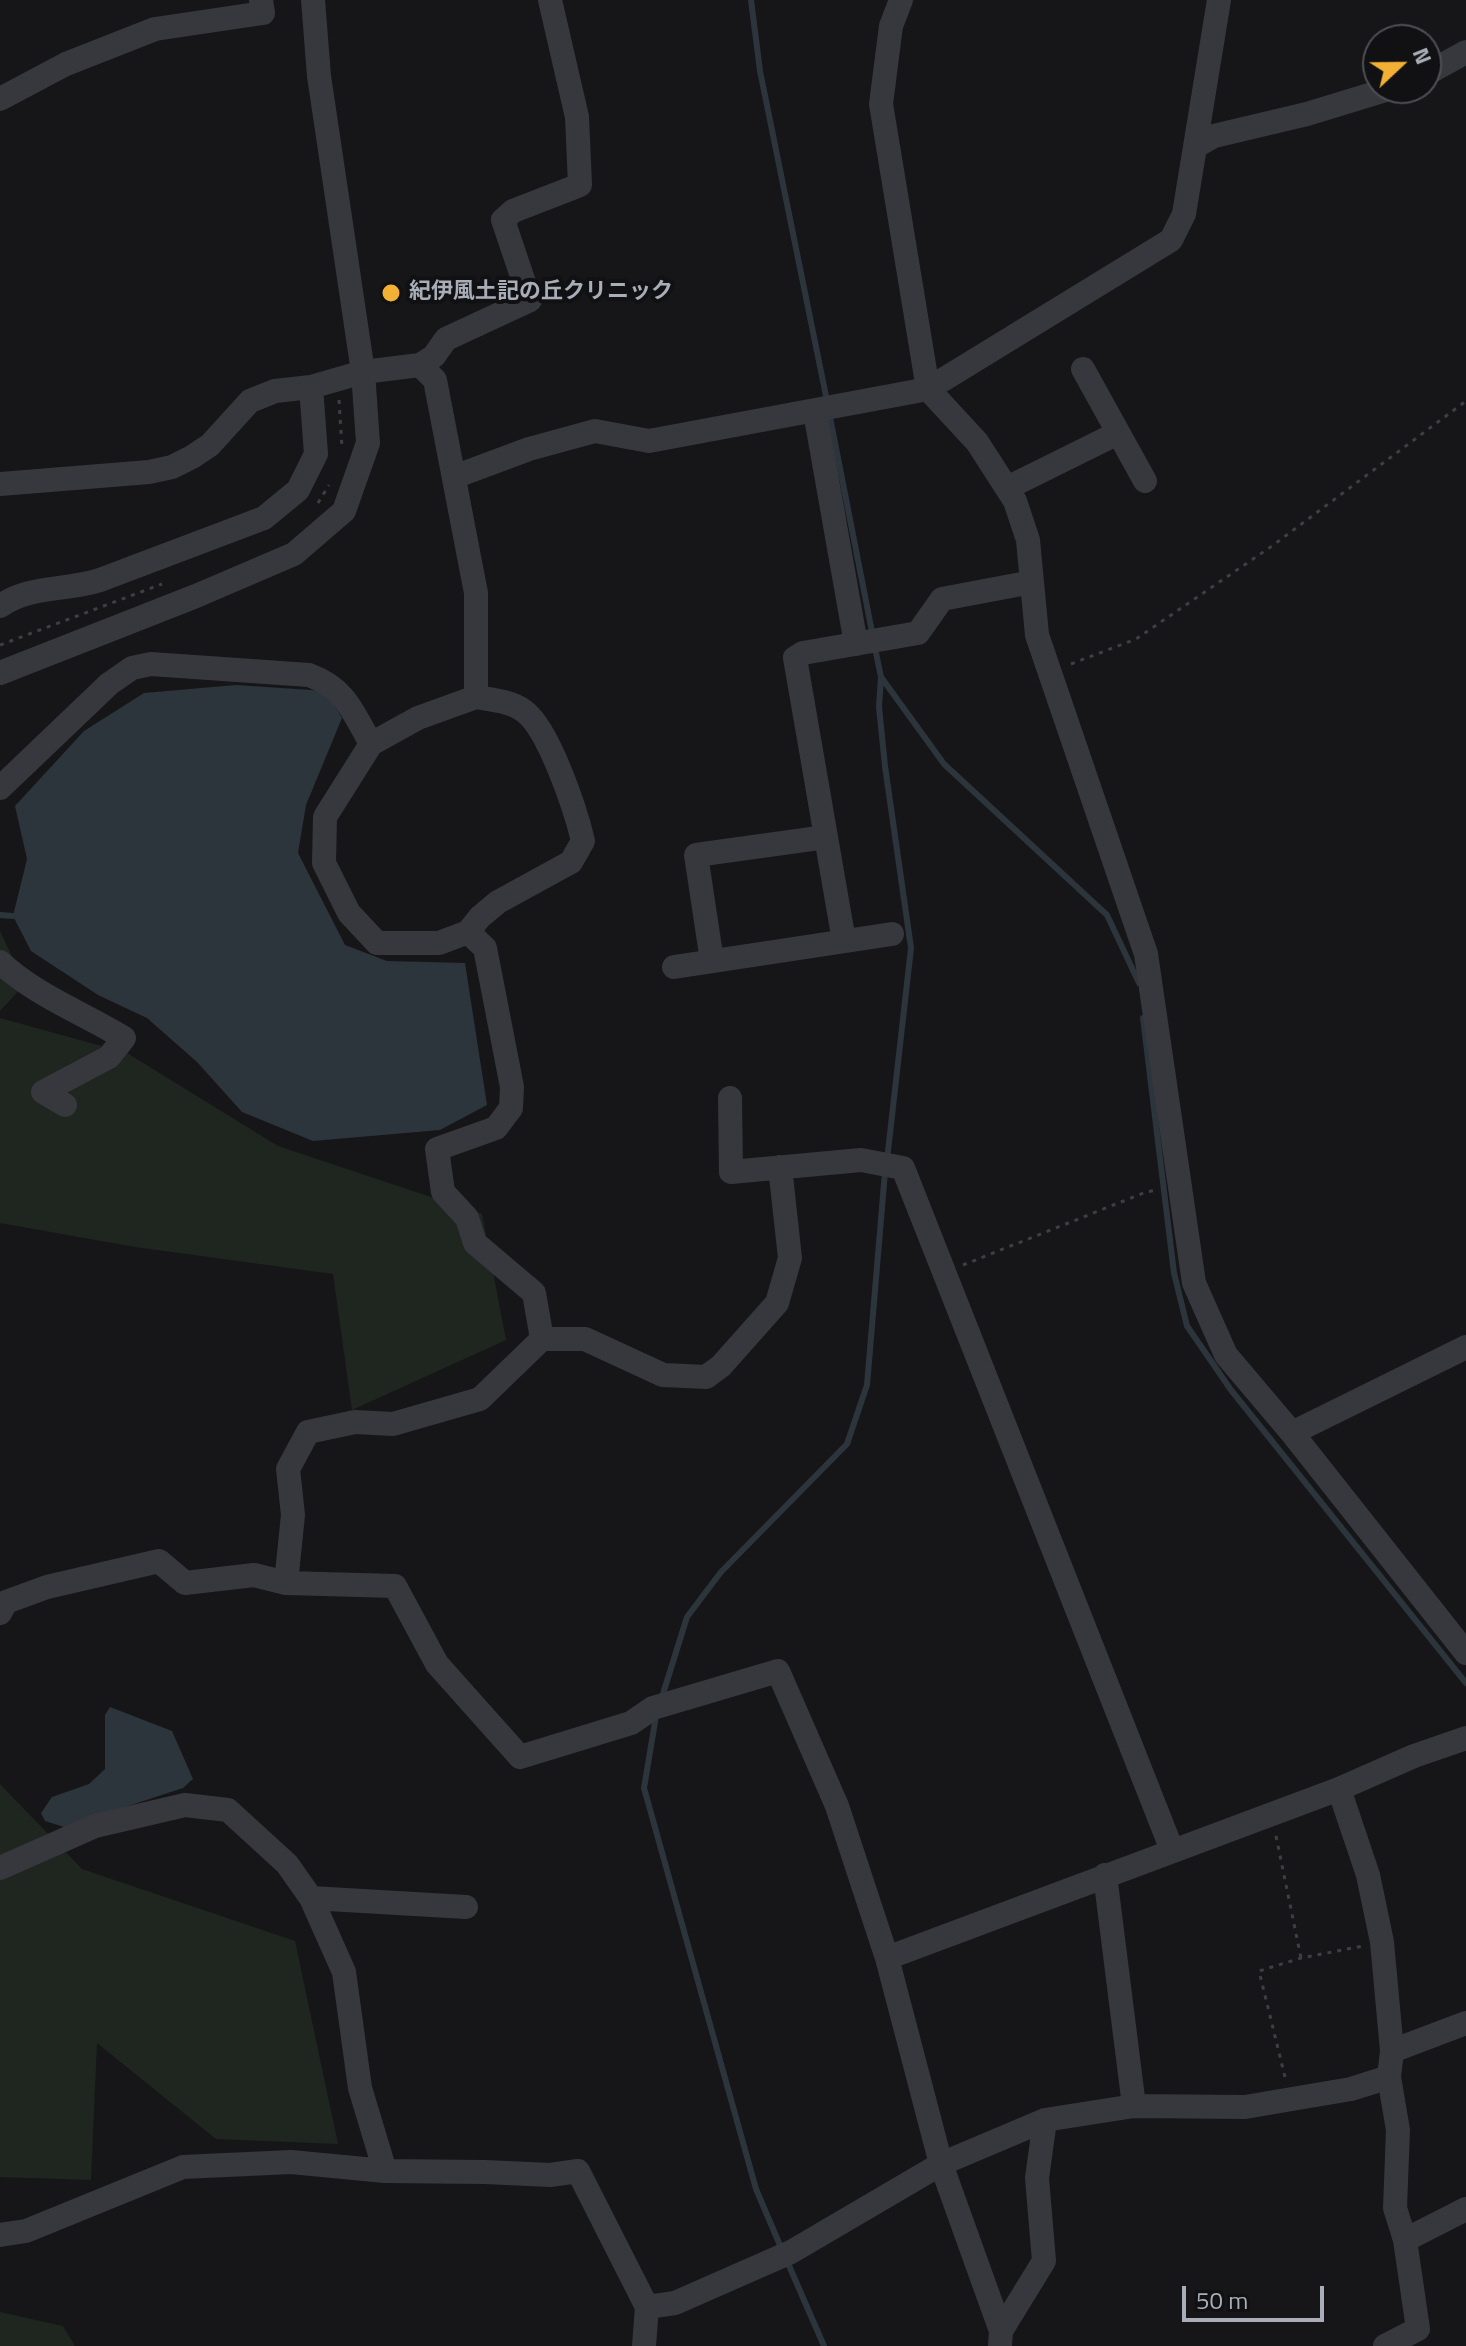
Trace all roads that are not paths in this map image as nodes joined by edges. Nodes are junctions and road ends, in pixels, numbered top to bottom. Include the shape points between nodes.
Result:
1 (261, 0) edge
2 (313, 0) edge
3 (550, 0) edge
4 (901, 0) edge
5 (1219, 0) edge
6 (1466, 52) edge
7 (1442, 65) edge
8 (1362, 97) edge
9 (0, 99) edge
10 (1196, 146) junction
11 (420, 365) junction
12 (1083, 369) dead end
13 (363, 372) junction
14 (311, 387) junction
15 (928, 389) junction
16 (815, 412) junction
17 (1118, 433) junction
18 (454, 477) junction
19 (1145, 481) dead end
20 (0, 484) edge
21 (1007, 488) junction
22 (1032, 582) junction
23 (0, 606) edge
24 (856, 644) junction
25 (0, 673) edge
26 (476, 697) junction
27 (371, 744) junction
28 (0, 788) edge
29 (826, 837) junction
30 (468, 932) junction
31 (892, 934) dead end
32 (844, 941) junction
33 (712, 961) junction
34 (0, 962) edge
35 (674, 967) dead end
36 (730, 1098) dead end
37 (65, 1105) dead end
38 (780, 1167) junction
39 (542, 1339) junction
40 (1466, 1347) edge
41 (1292, 1433) junction
42 (286, 1583) junction
43 (0, 1613) edge
44 (1466, 1653) edge
45 (1466, 1738) edge
46 (1339, 1789) junction
47 (1172, 1850) junction
48 (0, 1868) edge
49 (1105, 1875) junction
50 (311, 1898) junction
51 (466, 1907) dead end
52 (887, 1958) junction
53 (1466, 2023) edge
54 (1392, 2051) junction
55 (1389, 2077) junction
56 (1134, 2106) junction
57 (1045, 2120) junction
58 (941, 2164) junction
59 (385, 2171) junction
60 (1466, 2209) edge
61 (0, 2235) edge
62 (1405, 2240) junction
63 (647, 2307) junction
64 (1001, 2339) edge
65 (644, 2346) edge
66 (1385, 2346) edge

1 - 9 street via 263,13 155,29 66,64
2 - 13 street via 319,76
3 - 11 street via 577,117 580,185 513,211 503,220 530,300 446,339
4 - 15 street via 891,26 881,104
5 - 10 street
6 - 7 street
8 - 10 street via 1214,136
10 - 15 street via 1184,214 1171,240
11 - 13 street
11 - 18 street via 435,380
12 - 17 street
13 - 14 street
13 - 25 street via 368,443 344,511 294,554
14 - 20 street via 275,391 250,401 210,445 172,467
14 - 23 street via 316,454 298,490 264,518 100,580 15,596
15 - 16 street
15 - 21 street via 977,442
16 - 18 street via 649,441 595,431
16 - 24 street
17 - 19 street
17 - 21 street
18 - 26 street via 476,593
21 - 22 street via 1028,540
22 - 24 street via 942,599 918,633
22 - 41 street via 1037,635 1146,954 1194,1283 1226,1355
24 - 29 street via 795,658
26 - 27 street via 418,718
26 - 30 street via 522,709 536,722 576,810 583,841 571,862 498,902
27 - 28 street via 330,682 309,675 151,664 132,668 109,684
27 - 30 street via 325,817 324,863 349,913 377,943 439,943
29 - 32 street
29 - 33 street via 696,855
30 - 39 street via 485,948 512,1087 511,1108 496,1128 437,1149 443,1192 467,1218 475,1243 534,1293
31 - 32 street
32 - 33 street
33 - 35 street
34 - 37 street via 35,990 124,1038 109,1057 43,1092
36 - 38 street via 731,1172
38 - 39 street via 790,1258 777,1303 706,1377 663,1375 585,1339
38 - 47 street via 861,1160 903,1168
39 - 42 street via 480,1399 393,1424 355,1422 308,1432 288,1469 293,1515
40 - 41 street
41 - 44 street
42 - 43 street via 254,1575 185,1583 159,1561 47,1587 6,1602
42 - 52 street via 395,1586 437,1664 520,1757 631,1723 653,1708 778,1671 837,1806
45 - 46 street
46 - 47 street
46 - 54 street via 1368,1875 1382,1942
47 - 49 street
48 - 50 street via 95,1826 185,1805 228,1810 287,1864
49 - 52 street
49 - 56 street
50 - 51 street
50 - 59 street via 344,1972 360,2088
52 - 58 street
53 - 54 street
54 - 55 street
55 - 56 street via 1245,2107
55 - 62 street via 1398,2130 1395,2208
56 - 57 street
57 - 58 street
57 - 64 street via 1037,2178 1044,2261
58 - 63 street via 791,2252 675,2303
58 - 64 street
59 - 61 street via 291,2162 183,2167 26,2231
59 - 63 street via 578,2171
60 - 62 street
62 - 66 street via 1418,2329
63 - 65 street

